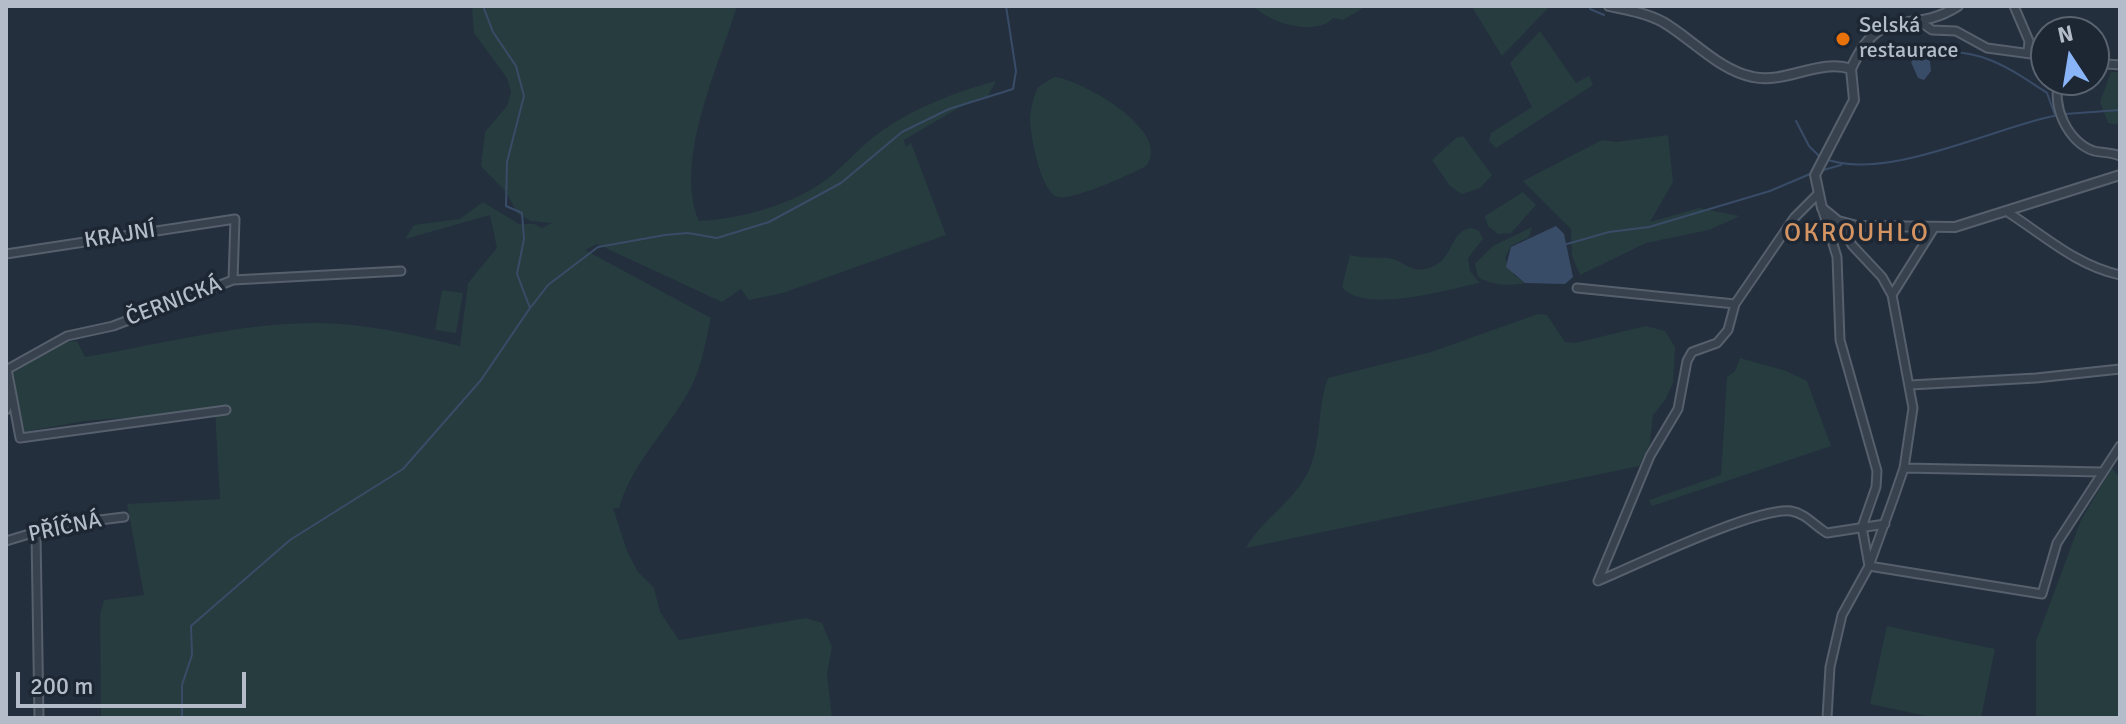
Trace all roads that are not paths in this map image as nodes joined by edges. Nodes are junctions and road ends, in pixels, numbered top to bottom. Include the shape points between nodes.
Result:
1 (1609, 6) edge
2 (1958, 6) edge
3 (2014, 6) edge
4 (1919, 21) junction
5 (2028, 51) joint
6 (1851, 69) junction
7 (2058, 96) edge
8 (2120, 156) edge
9 (2120, 175) edge
10 (1817, 195) junction
11 (1822, 208) junction
12 (2009, 213) junction
13 (1838, 221) junction
14 (1934, 228) junction
15 (6, 254) edge
16 (401, 271) dead end
17 (2120, 275) edge
18 (233, 280) junction
19 (1577, 288) dead end
20 (1892, 295) junction
21 (1735, 304) junction
22 (2120, 369) edge
23 (6, 370) edge
24 (1910, 385) junction
25 (12, 395) junction
26 (6, 410) edge
27 (226, 410) dead end
28 (2120, 446) edge
29 (1904, 468) junction
30 (2102, 472) junction
31 (124, 517) dead end
32 (1885, 524) junction
33 (1862, 527) junction
34 (36, 534) junction
35 (6, 541) edge
36 (1869, 566) junction
37 (39, 718) edge
38 (1827, 718) edge

1 - 6 street via 1660,21 1753,77 1840,65
2 - 4 street
3 - 5 street
4 - 5 street via 1932,30 1956,31 1987,48
4 - 6 street via 1880,26 1862,43
6 - 10 street via 1854,100 1819,164
7 - 8 street via 2066,126 2093,150
9 - 12 street
10 - 11 street
10 - 21 street via 1794,218
11 - 13 street
11 - 33 street via 1837,257 1840,340 1877,471
12 - 14 street
12 - 17 street via 2073,259
13 - 14 street
13 - 20 street
14 - 20 street
15 - 18 street, KRAJNÍ via 235,219
16 - 18 street, ČERNICKÁ
18 - 23 street, ČERNICKÁ via 113,326 60,339
19 - 21 street
20 - 24 street
21 - 33 street via 1717,343 1692,352 1687,361 1678,409 1650,456 1598,581 1776,512 1805,515 1827,533
22 - 24 street
23 - 25 street
24 - 29 street via 1913,408
25 - 26 street
25 - 27 street via 20,438
28 - 30 street
29 - 30 street
29 - 32 street
30 - 36 street via 2057,543 2042,594
31 - 34 street, PŘÍČNÁ via 59,525
32 - 33 street
32 - 36 street
33 - 36 street
34 - 35 street, PŘÍČNÁ
34 - 37 street
36 - 38 street via 1842,615 1830,667

